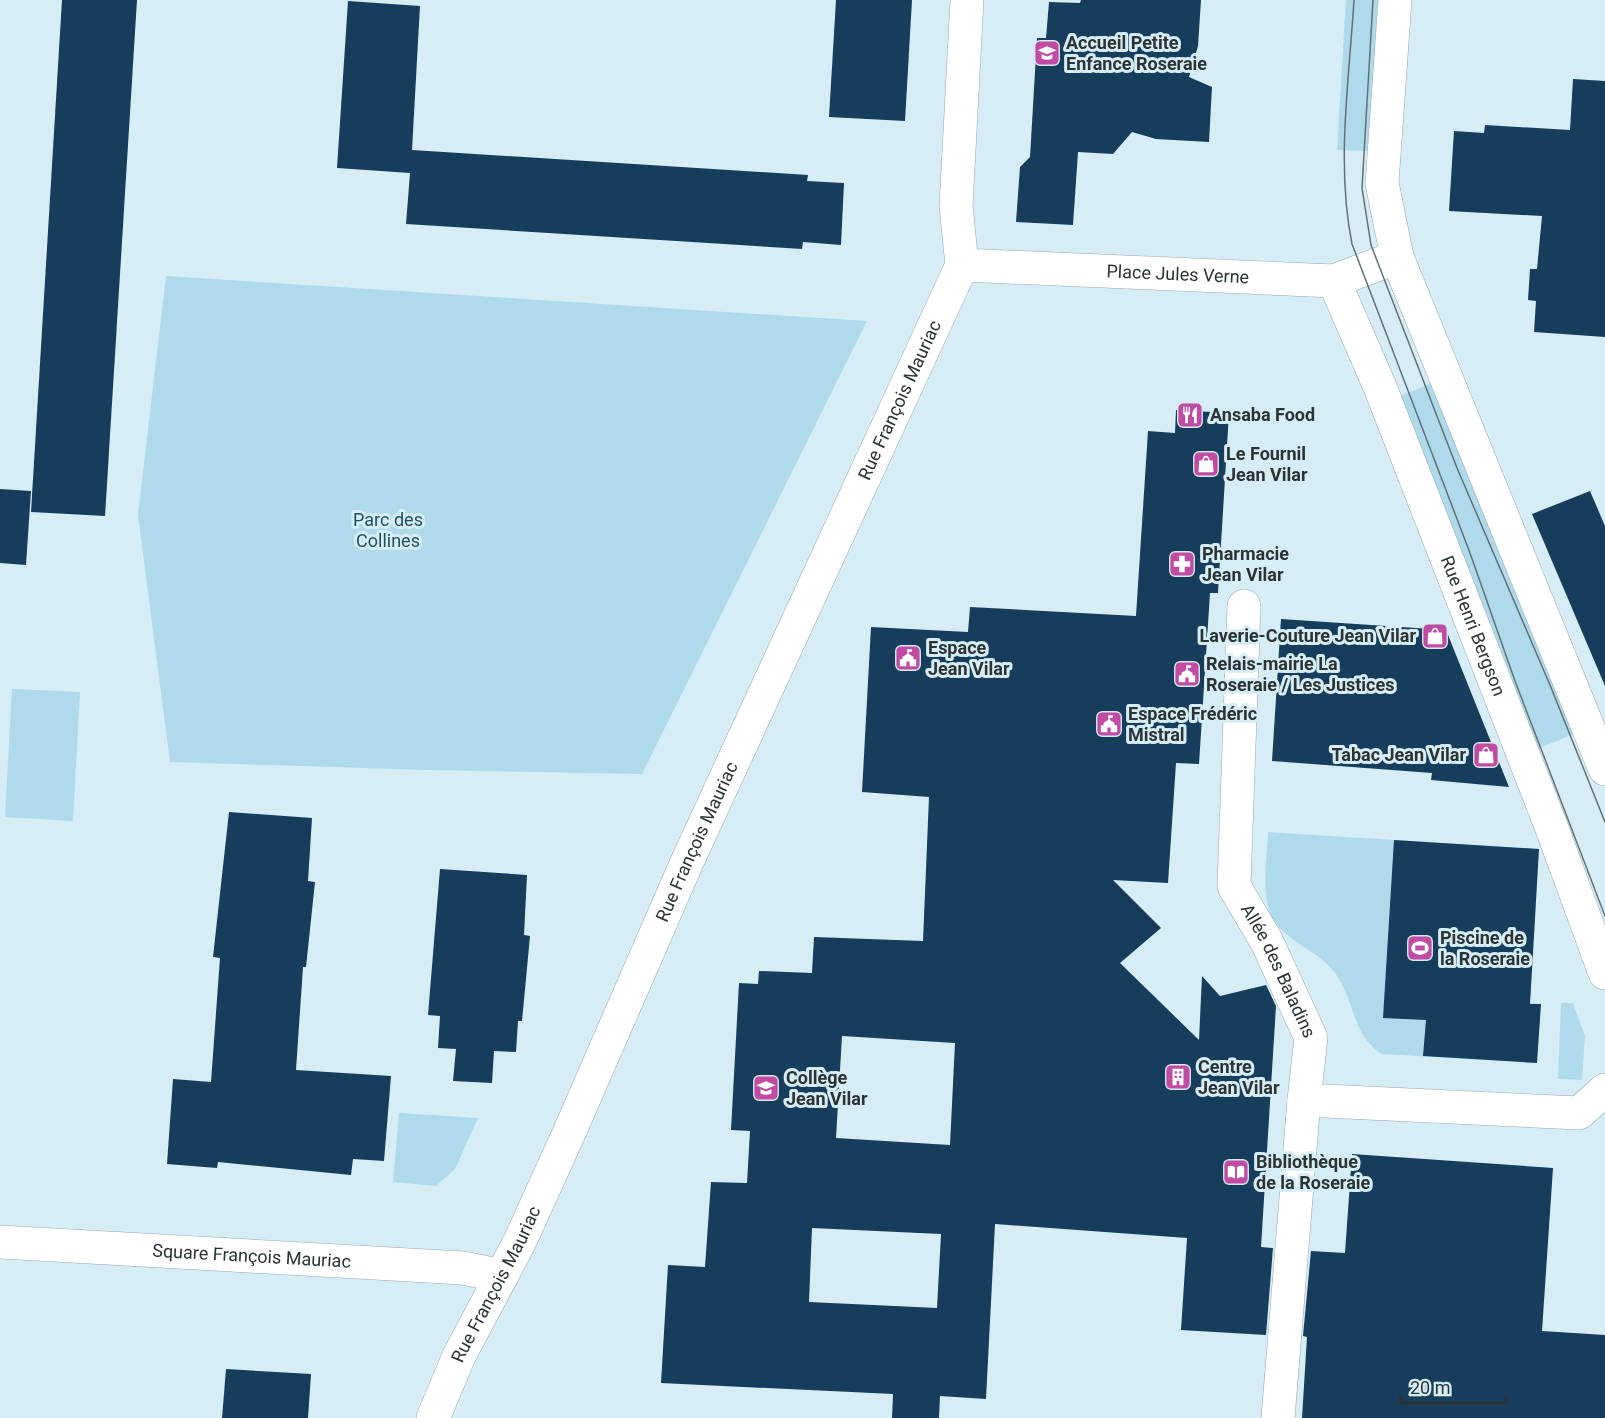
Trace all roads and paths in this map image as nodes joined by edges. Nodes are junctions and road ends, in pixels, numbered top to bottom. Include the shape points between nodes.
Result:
1 (967, 0) edge
2 (1395, 0) edge
3 (1397, 257) junction
4 (962, 265) junction
5 (1334, 281) junction
6 (1244, 606) dead end
7 (1605, 769) edge
8 (1605, 973) edge
9 (1605, 1090) edge
10 (1304, 1100) junction
11 (0, 1242) edge
12 (502, 1276) junction
13 (432, 1418) edge
14 (1278, 1418) edge

1 - 4 street via 956,206
2 - 3 street via 1382,183
3 - 5 street, Place Jules Verne
3 - 7 street
4 - 5 street, Place Jules Verne
4 - 12 street, Rue François Mauriac via 687,862
5 - 8 street, Rue Henri Bergson via 1380,387
6 - 10 street, Allée des Baladins via 1234,886 1267,942 1311,1038
9 - 10 street via 1579,1113
10 - 14 street, Allée des Baladins
11 - 12 street, Square François Mauriac via 463,1268
12 - 13 street, Rue François Mauriac via 459,1356

